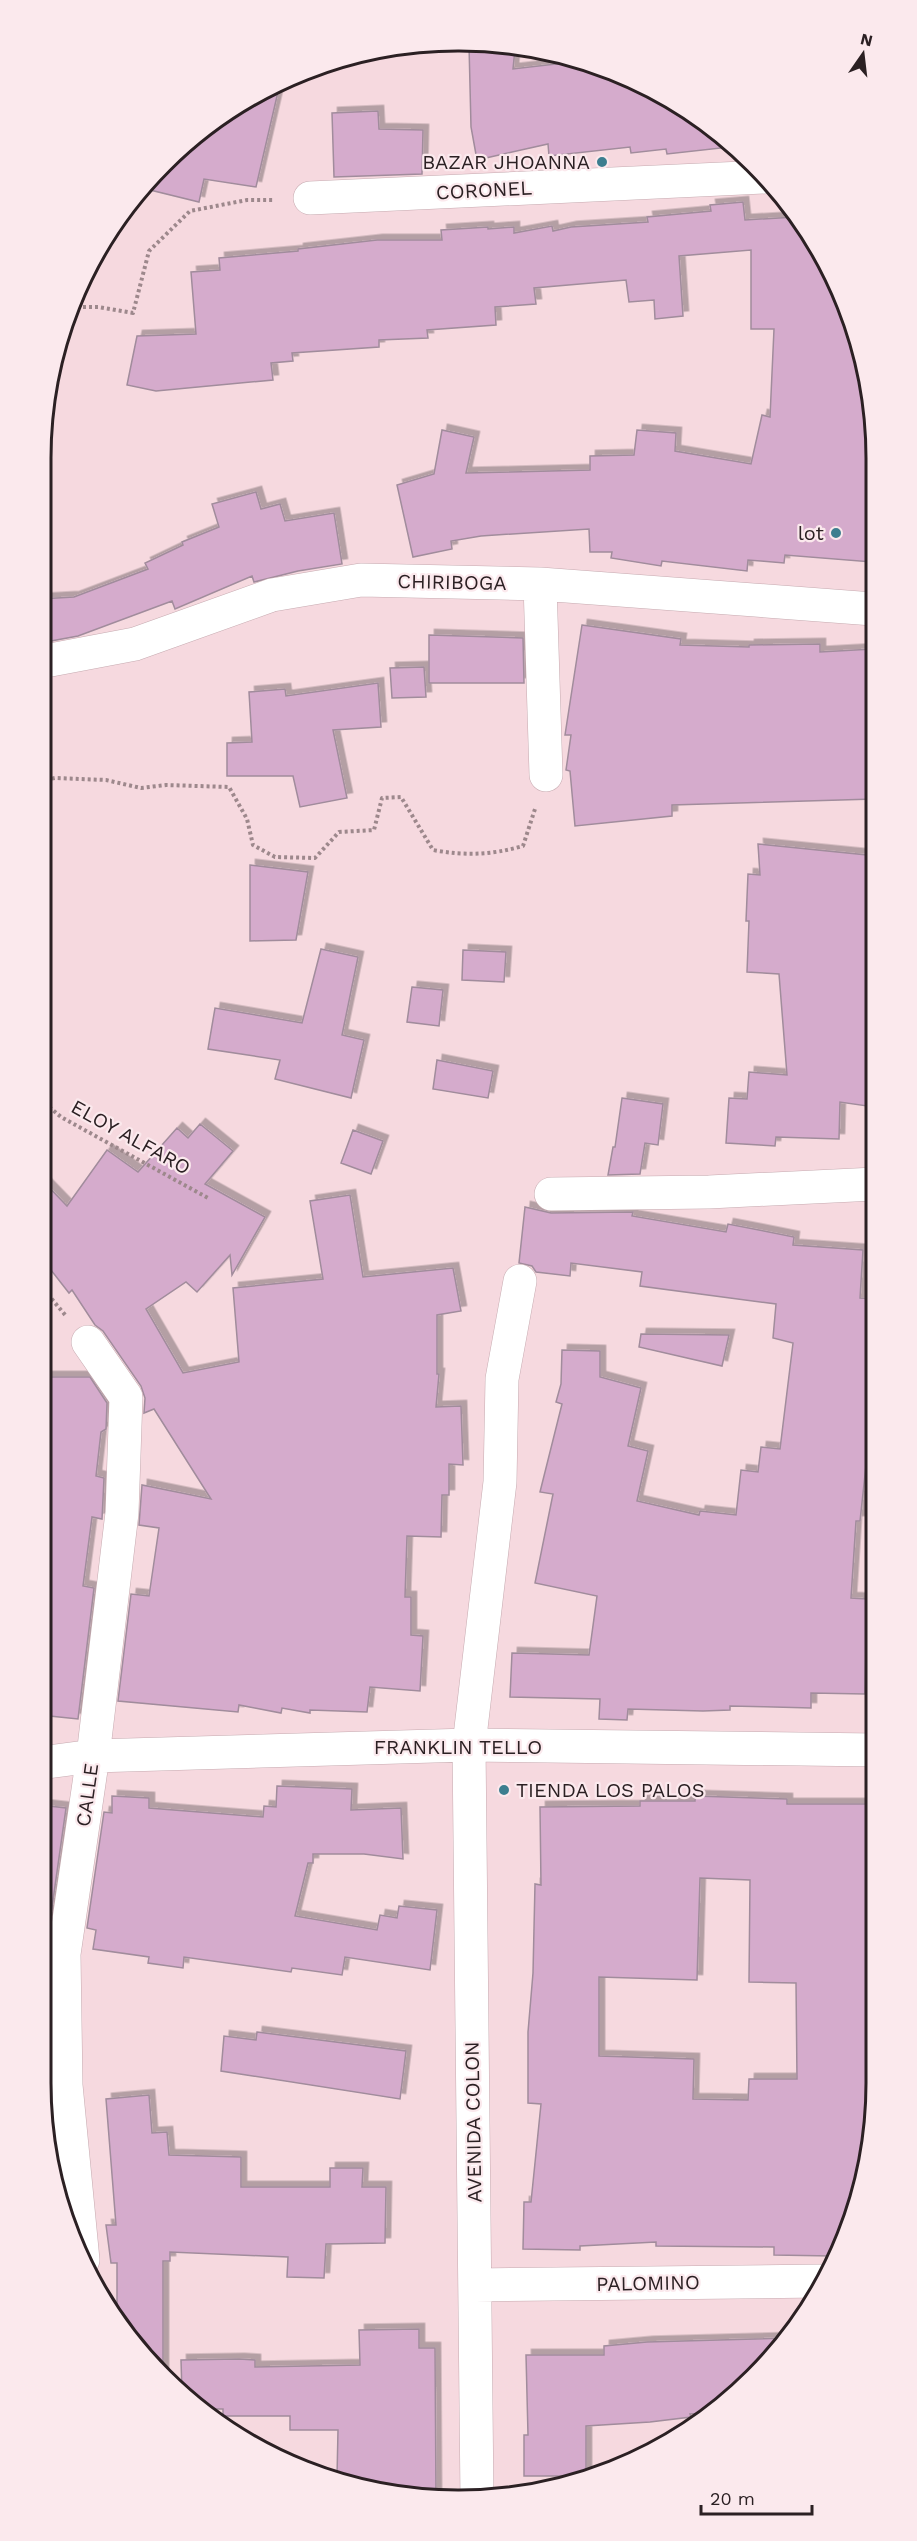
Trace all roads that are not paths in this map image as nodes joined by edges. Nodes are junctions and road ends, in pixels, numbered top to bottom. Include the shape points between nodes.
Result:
1 (754, 178) edge
2 (310, 198) road end
3 (540, 584) junction
4 (866, 608) edge
5 (51, 660) edge
6 (546, 775) road end
7 (866, 1184) edge
8 (551, 1194) dead end
9 (520, 1281) dead end
10 (88, 1342) dead end
11 (469, 1745) junction
12 (866, 1750) edge
13 (93, 1755) junction
14 (51, 1761) edge
15 (80, 2234) edge
16 (814, 2281) edge
17 (475, 2285) junction
18 (477, 2489) edge

1 - 2 street, CORONEL
3 - 4 street, CHIRIBOGA
3 - 5 street, CHIRIBOGA via 361,580 272,595 135,644
3 - 6 street
7 - 8 street
9 - 11 street, AVENIDA COLON via 502,1379 500,1482
10 - 13 street, CALLE via 126,1397 122,1513
11 - 12 street, FRANKLIN TELLO
11 - 13 street, FRANKLIN TELLO
11 - 17 street, AVENIDA COLON
13 - 14 street, FRANKLIN TELLO
13 - 15 street, CALLE via 64,1954 66,2085
16 - 17 street, PALOMINO
17 - 18 street, AVENIDA COLON

